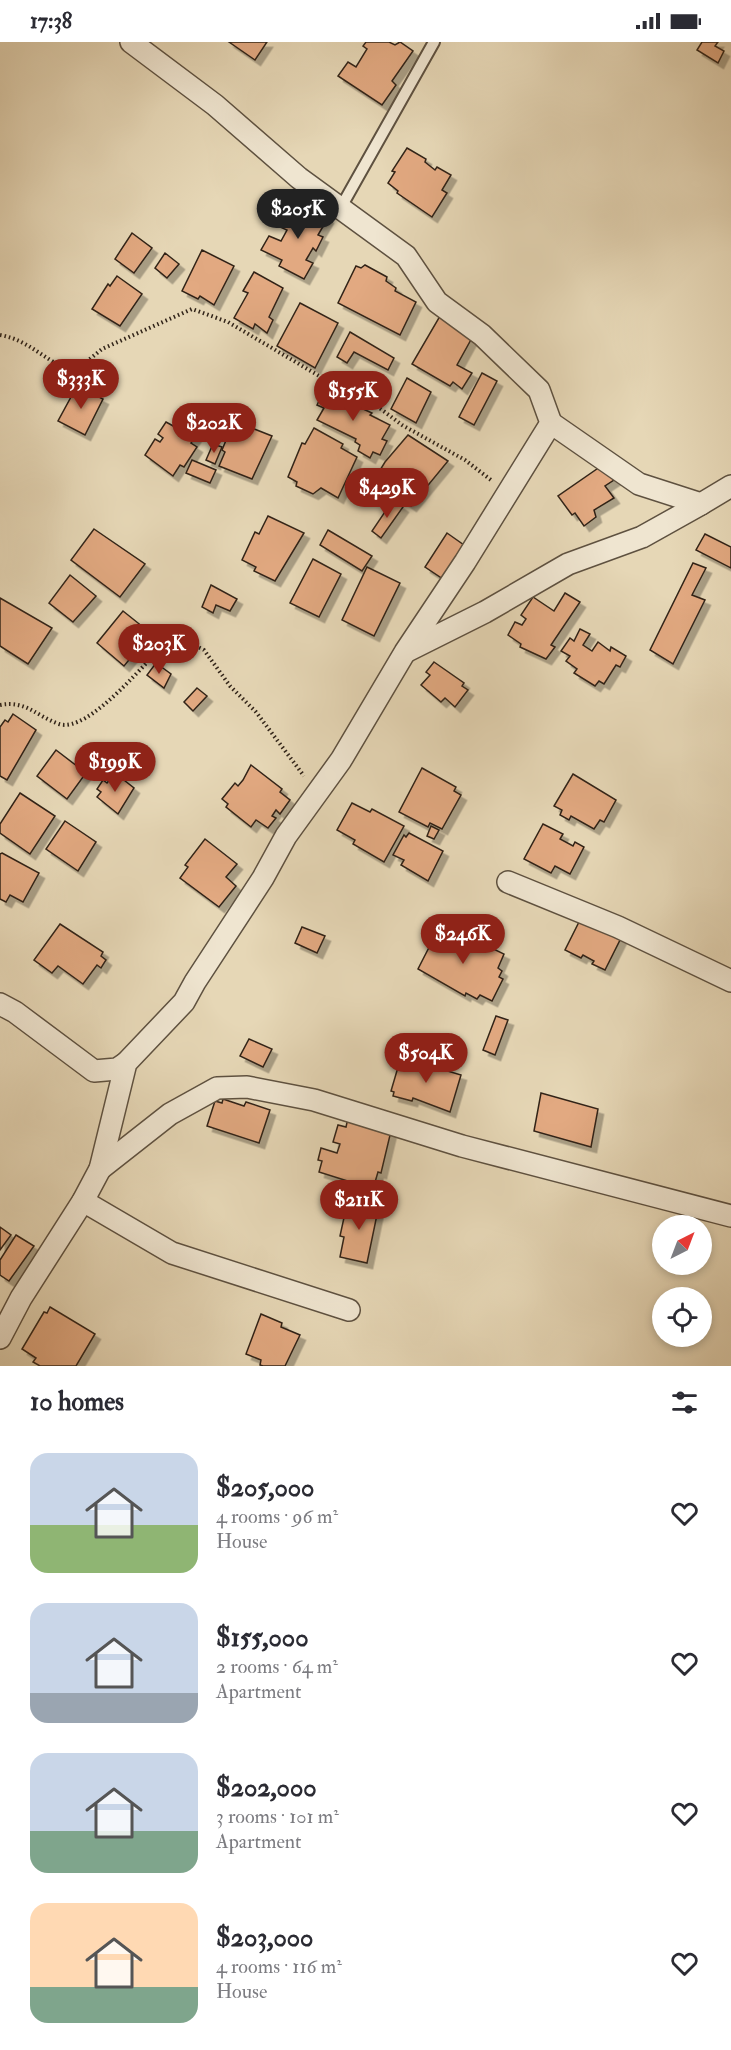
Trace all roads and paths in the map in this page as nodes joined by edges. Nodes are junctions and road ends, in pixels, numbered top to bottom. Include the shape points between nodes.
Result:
1 (130, 42) edge
2 (434, 42) edge
3 (340, 209) junction
4 (0, 335) edge
5 (550, 423) junction
6 (731, 486) edge
7 (508, 492) junction
8 (701, 504) junction
9 (405, 652) junction
10 (0, 705) edge
11 (319, 792) junction
12 (508, 882) dead end
13 (731, 981) edge
14 (0, 1004) edge
15 (126, 1063) junction
16 (100, 1169) junction
17 (83, 1201) junction
18 (731, 1216) edge
19 (350, 1310) dead end
20 (0, 1338) edge

1 - 3 street via 215,105
2 - 3 lane
3 - 5 street via 406,256 437,302 482,335 538,390
4 - 7 path via 13,337 38,350 56,366 74,372 102,349 192,309 228,322 326,381 357,391 402,425 465,460
5 - 7 street
5 - 8 street via 639,484
6 - 8 street
7 - 9 street
8 - 9 street via 642,537 568,564
9 - 11 street
10 - 11 path via 18,703 62,725 81,721 114,696 169,639 184,640 204,650
11 - 15 street via 286,836 184,1002
12 - 13 street via 618,927
14 - 15 street via 94,1071 117,1069
15 - 16 street
16 - 17 street
16 - 18 street via 170,1114 218,1088 248,1087 314,1100 462,1146
17 - 19 street via 172,1253
17 - 20 street

